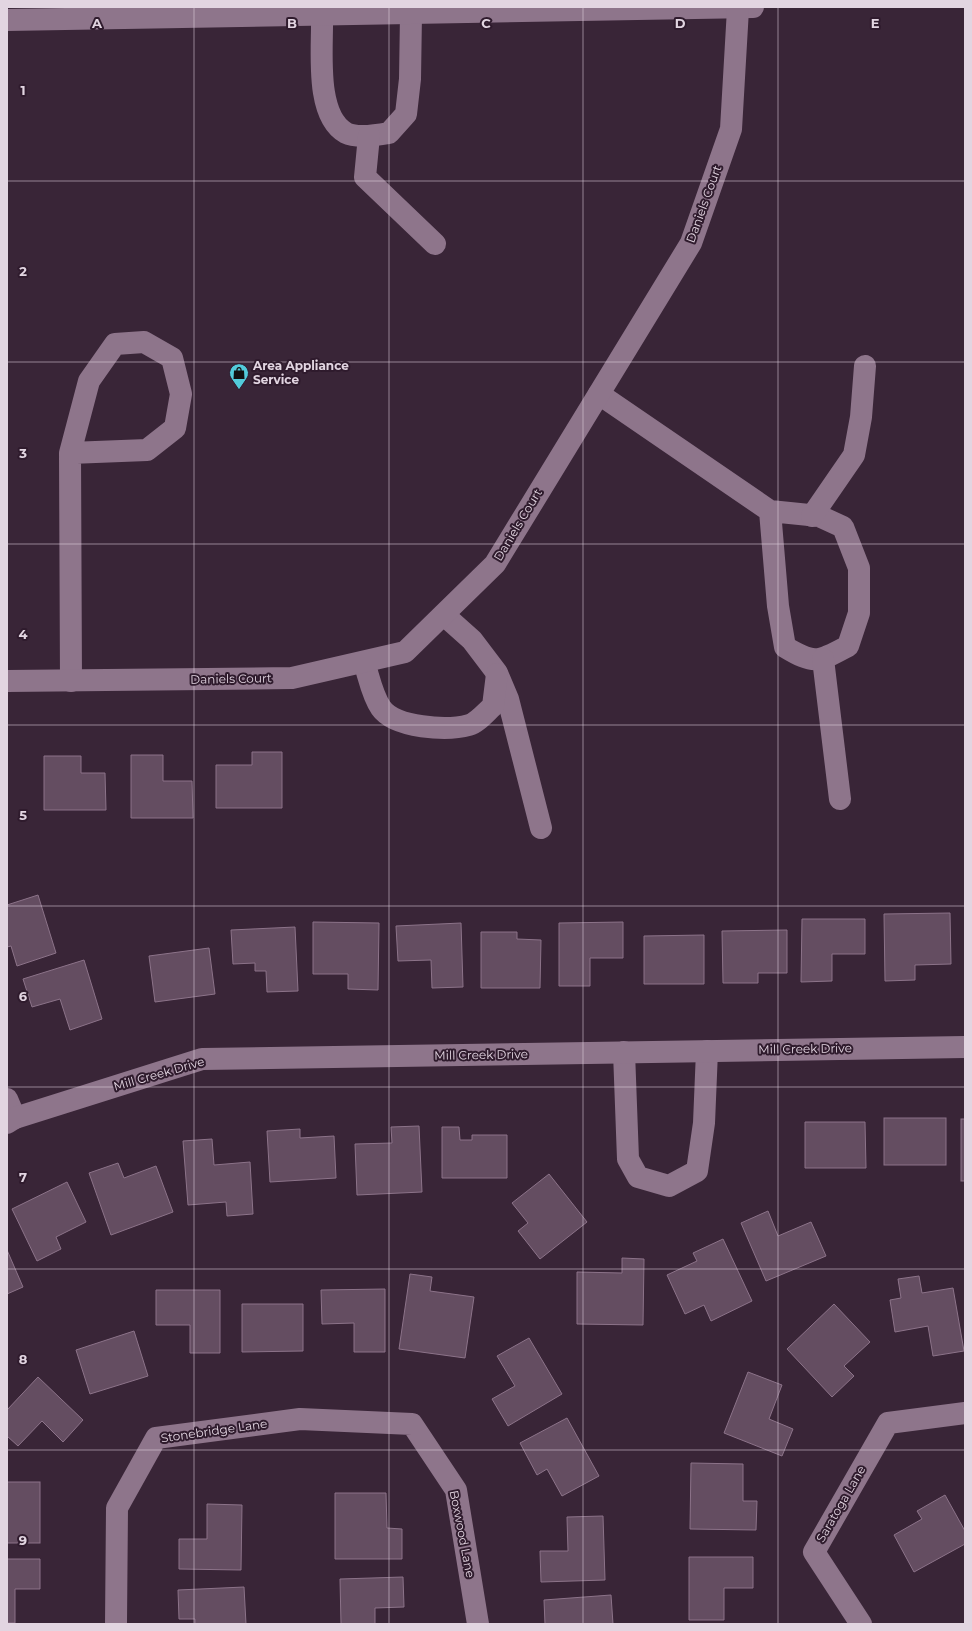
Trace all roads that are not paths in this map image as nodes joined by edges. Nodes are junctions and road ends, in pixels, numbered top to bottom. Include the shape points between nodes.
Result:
1 (746, 8) edge
2 (411, 14) junction
3 (322, 15) junction
4 (7, 20) edge
5 (369, 136) junction
6 (435, 244) dead end
7 (865, 366) dead end
8 (598, 394) junction
9 (70, 453) junction
10 (770, 511) junction
11 (812, 516) junction
12 (444, 615) junction
13 (823, 659) junction
14 (364, 662) junction
15 (497, 673) junction
16 (7, 681) edge
17 (70, 681) junction
18 (840, 799) dead end
19 (541, 828) dead end
20 (965, 1047) edge
21 (707, 1051) junction
22 (624, 1052) junction
23 (10, 1113) edge
24 (965, 1413) edge
25 (300, 1419) joint
26 (116, 1624) edge
27 (478, 1624) edge
28 (861, 1624) edge

1 - 2 street
1 - 8 street, Daniels Court via 731,129 691,243
2 - 3 street
2 - 5 street via 410,79 406,114 389,133
3 - 4 street
3 - 5 street via 324,94 333,123 347,134
5 - 6 street via 365,177
7 - 11 street via 861,417 854,455
8 - 10 street
8 - 12 street, Daniels Court via 495,564
9 - 9 street via 147,450 175,428 181,394 172,358 144,342 115,344 89,381
9 - 17 street
10 - 11 street
10 - 13 street via 784,647 803,658
11 - 13 street via 819,516 843,527 859,568 860,613 848,646
12 - 14 street, Daniels Court via 406,652
12 - 15 street via 472,640
13 - 18 street
14 - 15 street via 381,709 401,722 432,726 470,725 493,706
14 - 17 street, Daniels Court via 292,678
15 - 19 street via 508,699
16 - 17 street, Daniels Court
20 - 21 street, Mill Creek Drive
21 - 22 street, Mill Creek Drive
21 - 22 street via 704,1123 697,1171 669,1186 638,1178 628,1159
22 - 23 street, Mill Creek Drive via 202,1059
24 - 28 street, Saratoga Lane via 888,1424 814,1552
25 - 26 street, Stonebridge Lane via 156,1438 117,1508
25 - 27 street, Boxwood Lane via 412,1424 456,1490

